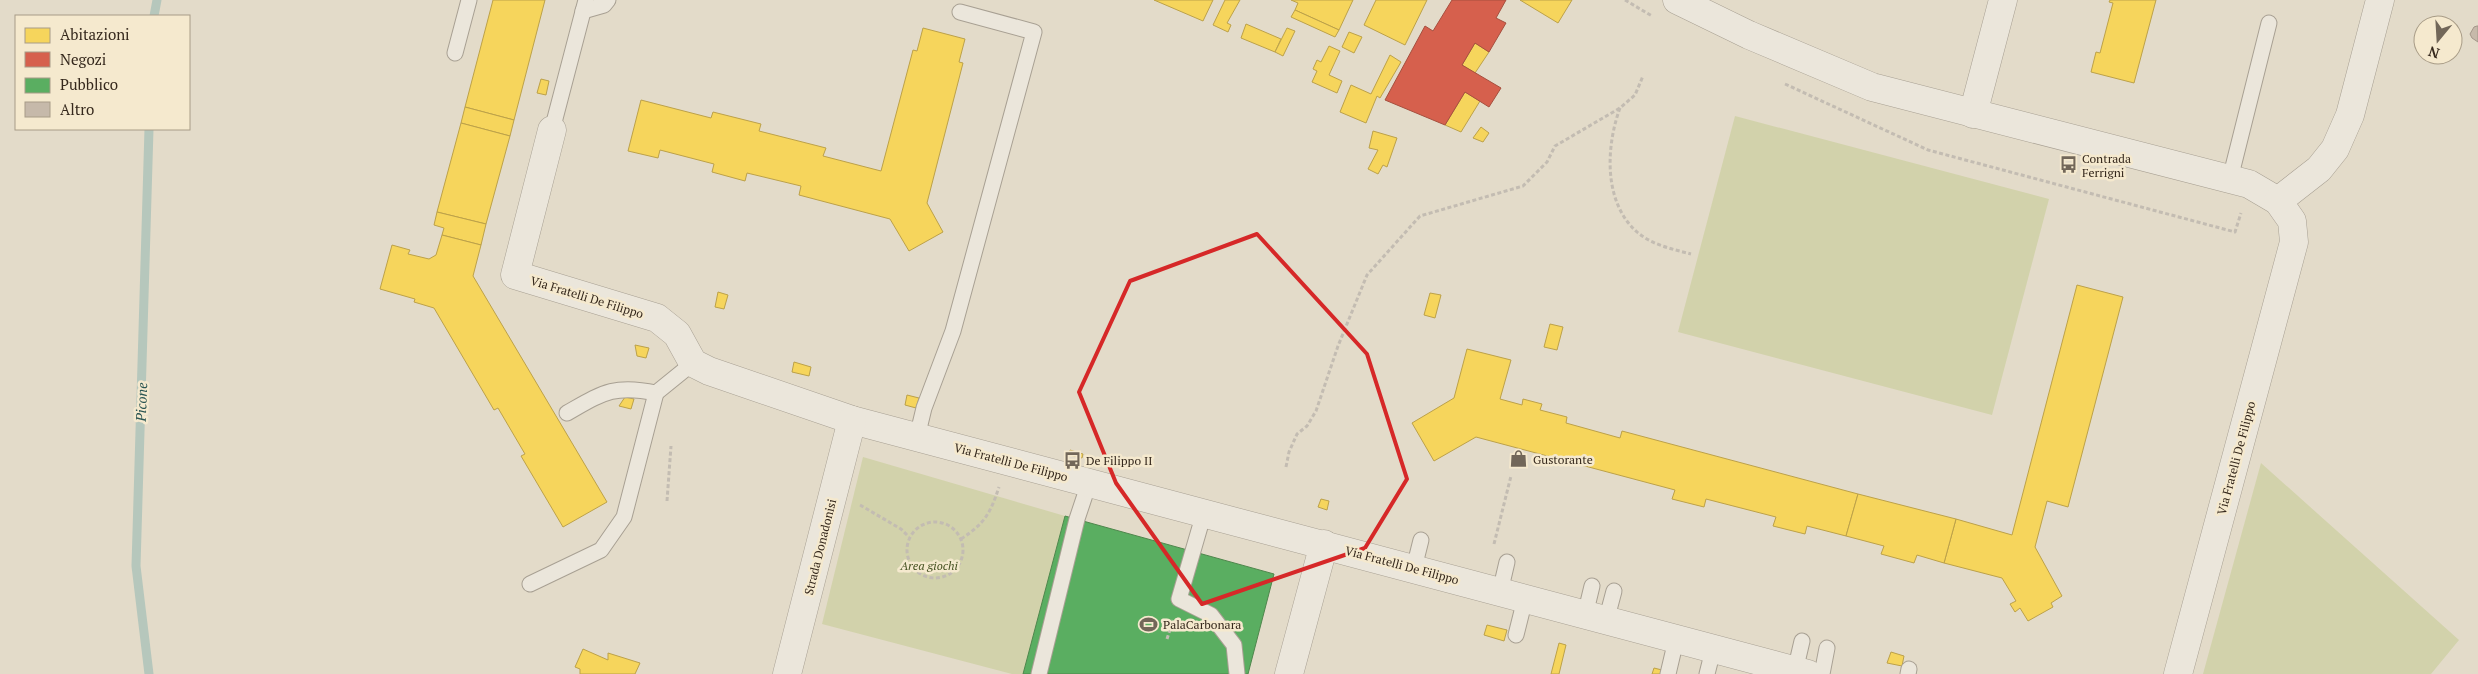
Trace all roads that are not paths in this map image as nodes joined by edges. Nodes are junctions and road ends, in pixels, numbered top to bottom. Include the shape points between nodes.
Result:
1 (469, 0) edge
2 (608, 0) edge
3 (1678, 0) edge
4 (2003, 0) edge
5 (2380, 0) edge
6 (585, 6) edge
7 (960, 12) dead end
8 (2269, 23) dead end
9 (455, 53) dead end
10 (1973, 114) junction
11 (552, 130) joint
12 (2230, 180) junction
13 (2278, 201) junction
14 (693, 363) junction
15 (656, 393) junction
16 (567, 413) dead end
17 (852, 420) junction
18 (917, 437) junction
19 (1089, 483) junction
20 (1204, 513) junction
21 (1421, 540) dead end
22 (1324, 544) junction
23 (1507, 562) dead end
24 (1414, 568) junction
25 (530, 584) dead end
26 (1592, 586) dead end
27 (1614, 591) dead end
28 (1503, 593) junction
29 (1596, 618) junction
30 (1516, 634) dead end
31 (1676, 640) junction
32 (1802, 641) dead end
33 (1827, 648) dead end
34 (1710, 662) edge
35 (1765, 669) edge
36 (1808, 673) edge
37 (787, 674) edge
38 (1039, 674) edge
39 (1237, 674) edge
40 (1289, 674) edge
41 (1668, 674) edge
42 (2178, 674) edge

1 - 9 lane
2 - 6 lane via 604,5
3 - 10 street via 1872,87
4 - 10 street
5 - 13 street via 2350,115 2335,150
6 - 11 lane, Via Fratelli De Filippo
7 - 18 lane via 1034,32 953,331 924,408
8 - 12 lane
10 - 12 street
11 - 14 street, Via Fratelli De Filippo via 515,275 657,318 677,334
12 - 13 street via 2249,184
13 - 42 street, Via Fratelli De Filippo via 2292,221 2294,242
14 - 15 lane
14 - 17 street, Via Fratelli De Filippo
15 - 16 lane via 631,388 603,392
15 - 25 lane via 624,517 601,550
17 - 18 street, Via Fratelli De Filippo
17 - 37 street, Strada Donadonisi
18 - 19 street, Via Fratelli De Filippo
19 - 20 street, Via Fratelli De Filippo
19 - 38 lane
20 - 22 street, Via Fratelli De Filippo
20 - 39 lane via 1179,600 1211,614 1234,645
21 - 24 lane
22 - 24 street, Via Fratelli De Filippo
22 - 40 street
23 - 28 lane
24 - 28 street, Via Fratelli De Filippo
26 - 29 lane
27 - 29 lane
28 - 29 street, Via Fratelli De Filippo
28 - 30 lane
29 - 31 street, Via Fratelli De Filippo
31 - 34 street, Via Fratelli De Filippo
31 - 41 lane
32 - 36 lane
33 - 36 lane
34 - 35 street, Via Fratelli De Filippo
35 - 36 street, Via Fratelli De Filippo

